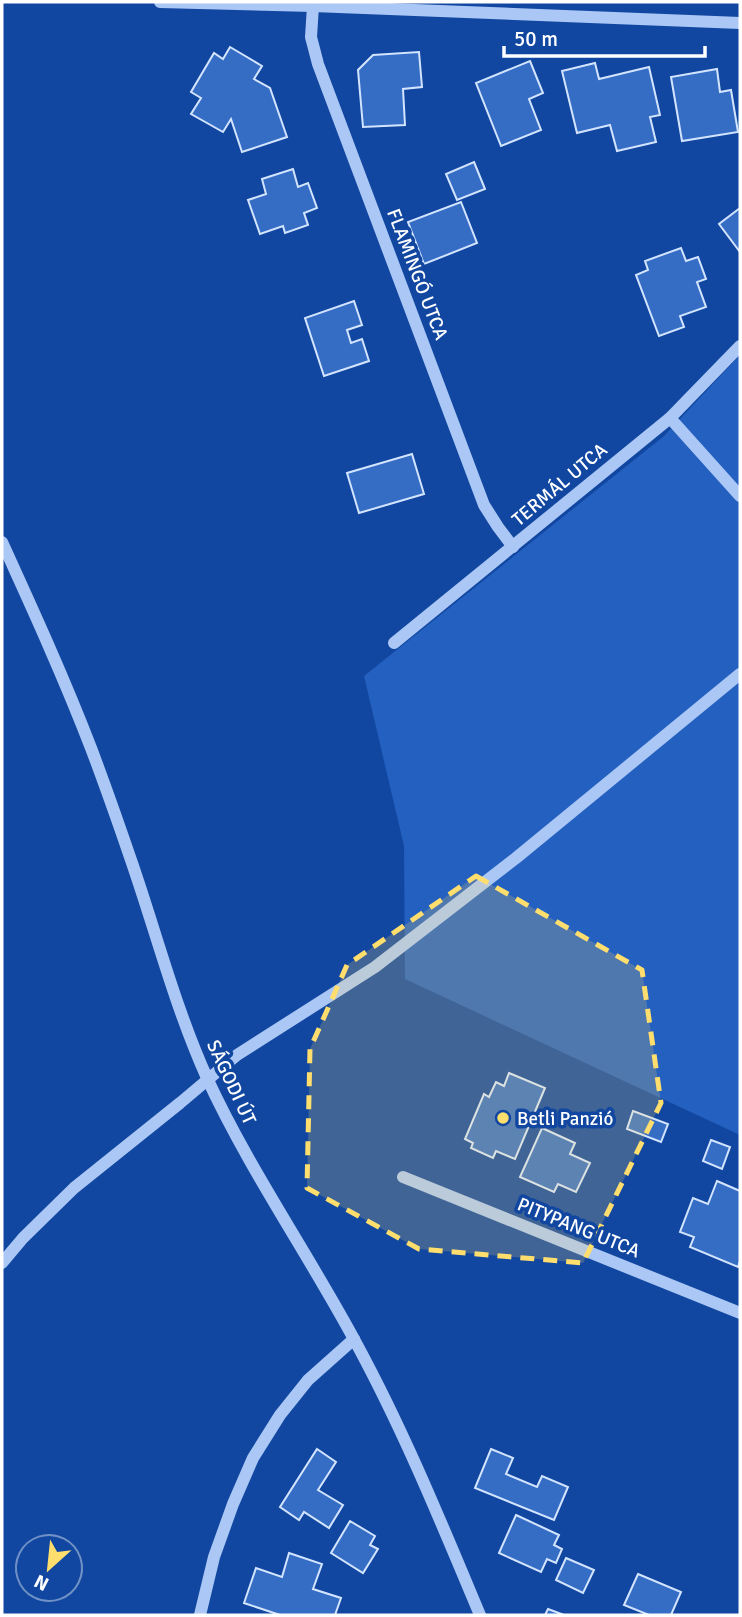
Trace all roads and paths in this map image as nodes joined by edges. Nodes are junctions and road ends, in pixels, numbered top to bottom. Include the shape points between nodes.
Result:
1 (160, 2) edge
2 (313, 6) junction
3 (740, 23) edge
4 (740, 345) edge
5 (670, 418) junction
6 (740, 496) edge
7 (2, 542) edge
8 (513, 547) junction
9 (394, 643) dead end
10 (740, 674) edge
11 (208, 1080) junction
12 (403, 1177) dead end
13 (2, 1263) edge
14 (740, 1313) edge
15 (354, 1339) junction
16 (200, 1615) edge
17 (480, 1615) edge

1 - 2 street
2 - 3 street
2 - 8 street, FLAMINGÓ UTCA via 311,37 318,64 484,505
4 - 5 street, TERMÁL UTCA
5 - 6 street
5 - 8 street, TERMÁL UTCA
7 - 11 street, SÁGODI ÚT via 91,748
8 - 9 street, TERMÁL UTCA
10 - 11 street via 516,858 374,967 237,1055
11 - 13 street via 74,1188
11 - 15 street, SÁGODI ÚT via 256,1173
12 - 14 street, PITYPANG UTCA
15 - 16 street via 308,1380 253,1458 214,1557
15 - 17 street, SÁGODI ÚT via 399,1427

